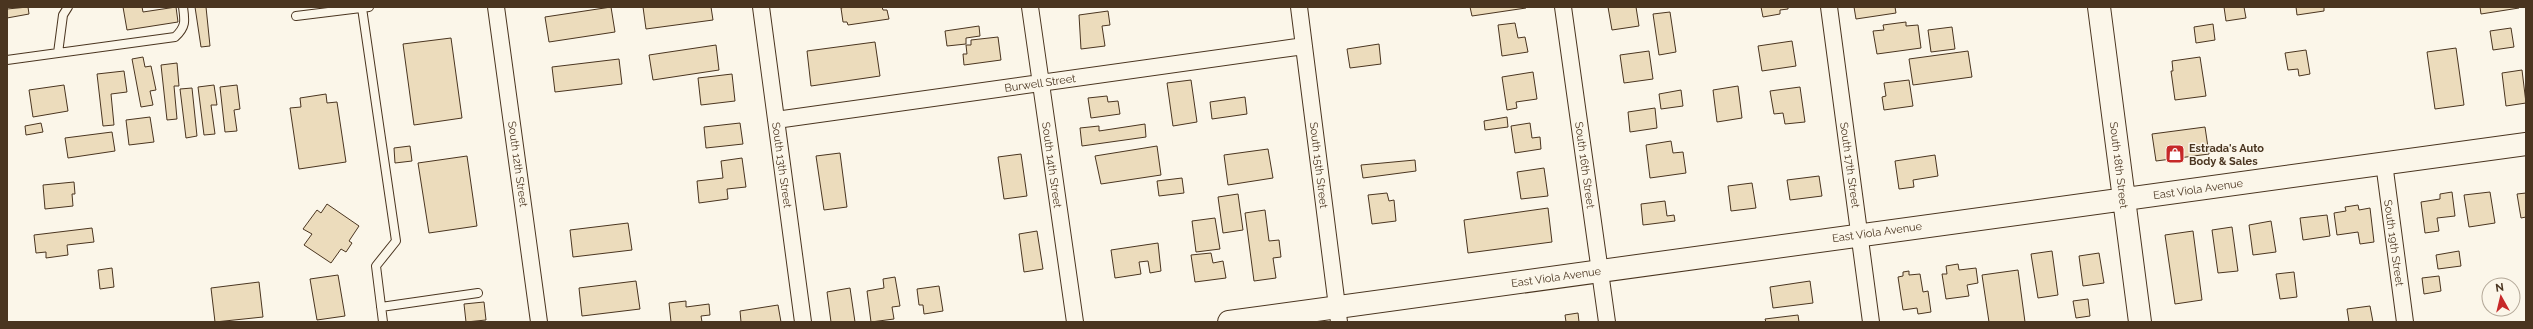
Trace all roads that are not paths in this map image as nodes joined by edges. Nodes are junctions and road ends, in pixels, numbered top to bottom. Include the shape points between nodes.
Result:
1 (68, 7) edge
2 (183, 7) edge
3 (496, 7) edge
4 (761, 7) edge
5 (1030, 7) edge
6 (1299, 7) edge
7 (1563, 7) edge
8 (1829, 7) edge
9 (2099, 7) edge
10 (366, 8) edge
11 (296, 16) dead end
12 (1304, 46) junction
13 (58, 53) junction
14 (7, 60) edge
15 (1041, 83) junction
16 (776, 120) junction
17 (2526, 144) edge
18 (2384, 163) junction
19 (2124, 200) junction
20 (1859, 235) junction
21 (1600, 271) junction
22 (478, 293) dead end
23 (381, 307) junction
24 (1338, 315) edge
25 (383, 322) edge
26 (539, 322) edge
27 (803, 322) edge
28 (1075, 322) edge
29 (1229, 322) edge
30 (1607, 322) edge
31 (1872, 322) edge
32 (2140, 322) edge
33 (2405, 322) edge

1 - 13 lane via 63,15
2 - 13 lane via 185,24 175,37
3 - 26 street, South 12th Street
4 - 16 street, South 13th Street
5 - 15 street, South 14th Street
6 - 12 street, South 15th Street
7 - 21 street, South 16th Street
8 - 20 street, South 17th Street
9 - 19 street, South 18th Street
10 - 11 lane
10 - 23 lane via 396,241 376,266
12 - 15 street, Burwell Street
12 - 24 street, South 15th Street
13 - 14 lane
15 - 16 street, Burwell Street
15 - 28 street, South 14th Street
16 - 27 street, South 13th Street
17 - 18 street, East Viola Avenue
18 - 19 street, East Viola Avenue
18 - 33 street, South 19th Street
19 - 20 street, East Viola Avenue
19 - 32 street, South 18th Street
20 - 21 street, East Viola Avenue
20 - 31 street, South 17th Street
21 - 24 street, East Viola Avenue
21 - 30 street, South 16th Street
22 - 23 lane
23 - 25 lane
24 - 29 street, East Viola Avenue

